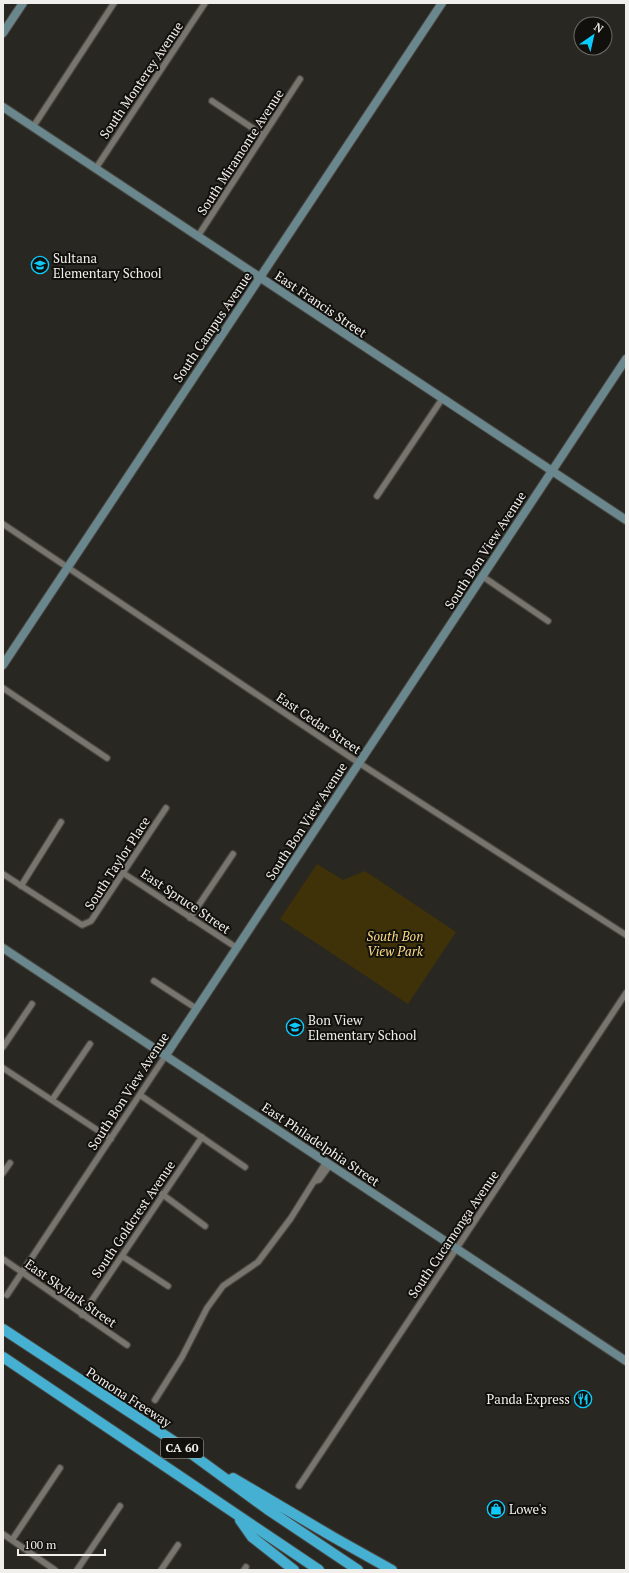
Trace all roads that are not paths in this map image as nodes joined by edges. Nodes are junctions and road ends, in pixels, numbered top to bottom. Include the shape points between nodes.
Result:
1 (23, 3) edge
2 (114, 3) edge
3 (205, 3) edge
4 (442, 3) edge
5 (3, 33) edge
6 (300, 79) dead end
7 (212, 101) dead end
8 (3, 106) edge
9 (33, 126) junction
10 (263, 135) junction
11 (96, 168) junction
12 (198, 236) junction
13 (260, 277) junction
14 (626, 359) edge
15 (442, 399) junction
16 (552, 470) junction
17 (377, 496) dead end
18 (626, 520) edge
19 (3, 524) edge
20 (66, 567) junction
21 (482, 576) junction
22 (548, 621) dead end
23 (3, 665) edge
24 (3, 688) edge
25 (107, 758) dead end
26 (359, 763) junction
27 (166, 808) dead end
28 (61, 822) dead end
29 (233, 854) dead end
30 (123, 873) junction
31 (3, 874) edge
32 (21, 886) junction
33 (190, 918) junction
34 (626, 935) edge
35 (3, 948) edge
36 (237, 948) junction
37 (154, 981) dead end
38 (626, 993) edge
39 (32, 1004) dead end
40 (197, 1008) junction
41 (90, 1044) dead end
42 (3, 1047) edge
43 (166, 1056) junction
44 (3, 1068) edge
45 (140, 1095) junction
46 (52, 1100) junction
47 (202, 1137) junction
48 (111, 1139) junction
49 (10, 1163) dead end
50 (328, 1163) junction
51 (245, 1167) dead end
52 (3, 1173) edge
53 (162, 1194) junction
54 (205, 1226) dead end
55 (456, 1249) junction
56 (122, 1256) junction
57 (3, 1259) edge
58 (22, 1272) junction
59 (168, 1286) dead end
60 (7, 1295) dead end
61 (82, 1315) junction
62 (3, 1329) edge
63 (127, 1345) dead end
64 (3, 1357) edge
65 (626, 1361) edge
66 (155, 1400) dead end
67 (178, 1444) junction
68 (60, 1468) dead end
69 (299, 1486) dead end
70 (120, 1506) dead end
71 (235, 1514) junction
72 (3, 1534) edge
73 (12, 1540) junction
74 (178, 1545) dead end
75 (55, 1570) edge
76 (78, 1570) edge
77 (161, 1570) edge
78 (294, 1570) edge
79 (319, 1570) edge
80 (358, 1570) edge
81 (392, 1570) edge

1 - 5 street
2 - 9 street
3 - 11 street, South Monterey Avenue
4 - 13 street, South Campus Avenue
6 - 10 street, South Miramonte Avenue
7 - 10 street
8 - 9 street, East Francis Street
9 - 11 street, East Francis Street
10 - 12 street, South Miramonte Avenue
11 - 12 street, East Francis Street
12 - 13 street, East Francis Street
13 - 15 street, East Francis Street
13 - 20 street, South Campus Avenue
14 - 16 street, South Bon View Avenue
15 - 16 street, East Francis Street
15 - 17 street
16 - 18 street, East Francis Street
16 - 21 street, South Bon View Avenue
19 - 20 street, East Cedar Street
20 - 23 street, South Campus Avenue
20 - 26 street, East Cedar Street
21 - 22 street
21 - 26 street, South Bon View Avenue
24 - 25 street
26 - 34 street, East Cedar Street
26 - 36 street, South Bon View Avenue
27 - 30 street, South Taylor Place
28 - 32 street
29 - 33 street
30 - 32 street, South Taylor Place via 91,921 82,925
30 - 33 street, East Spruce Street
31 - 32 street
33 - 36 street, East Spruce Street
35 - 43 street, East Philadelphia Street
36 - 40 street, South Bon View Avenue
37 - 40 street
38 - 55 street, South Cucamonga Avenue
39 - 42 street
40 - 43 street, South Bon View Avenue
41 - 46 street
43 - 45 street, South Bon View Avenue
43 - 50 street, East Philadelphia Street
44 - 46 street
45 - 47 street
45 - 48 street, South Bon View Avenue
46 - 48 street
47 - 51 street
47 - 53 street, South Goldcrest Avenue
48 - 58 street, South Bon View Avenue
49 - 52 street
50 - 55 street, East Philadelphia Street
50 - 66 street via 258,1262 223,1286 207,1308 182,1357
53 - 54 street
53 - 56 street, South Goldcrest Avenue
55 - 65 street, East Philadelphia Street
55 - 69 street, South Cucamonga Avenue
56 - 59 street
56 - 61 street, South Goldcrest Avenue
57 - 58 street, East Skylark Street
58 - 60 street, South Bon View Avenue
58 - 61 street, East Skylark Street
61 - 63 street, East Skylark Street
62 - 67 highway, Pomona Freeway / CA 60
64 - 71 highway, CA 60
67 - 80 highway, Pomona Freeway / CA 60 via 267,1509
67 - 81 highway
68 - 73 street
70 - 76 street
71 - 78 highway via 252,1537
71 - 79 highway, CA 60
72 - 73 street
73 - 75 street
74 - 77 street

